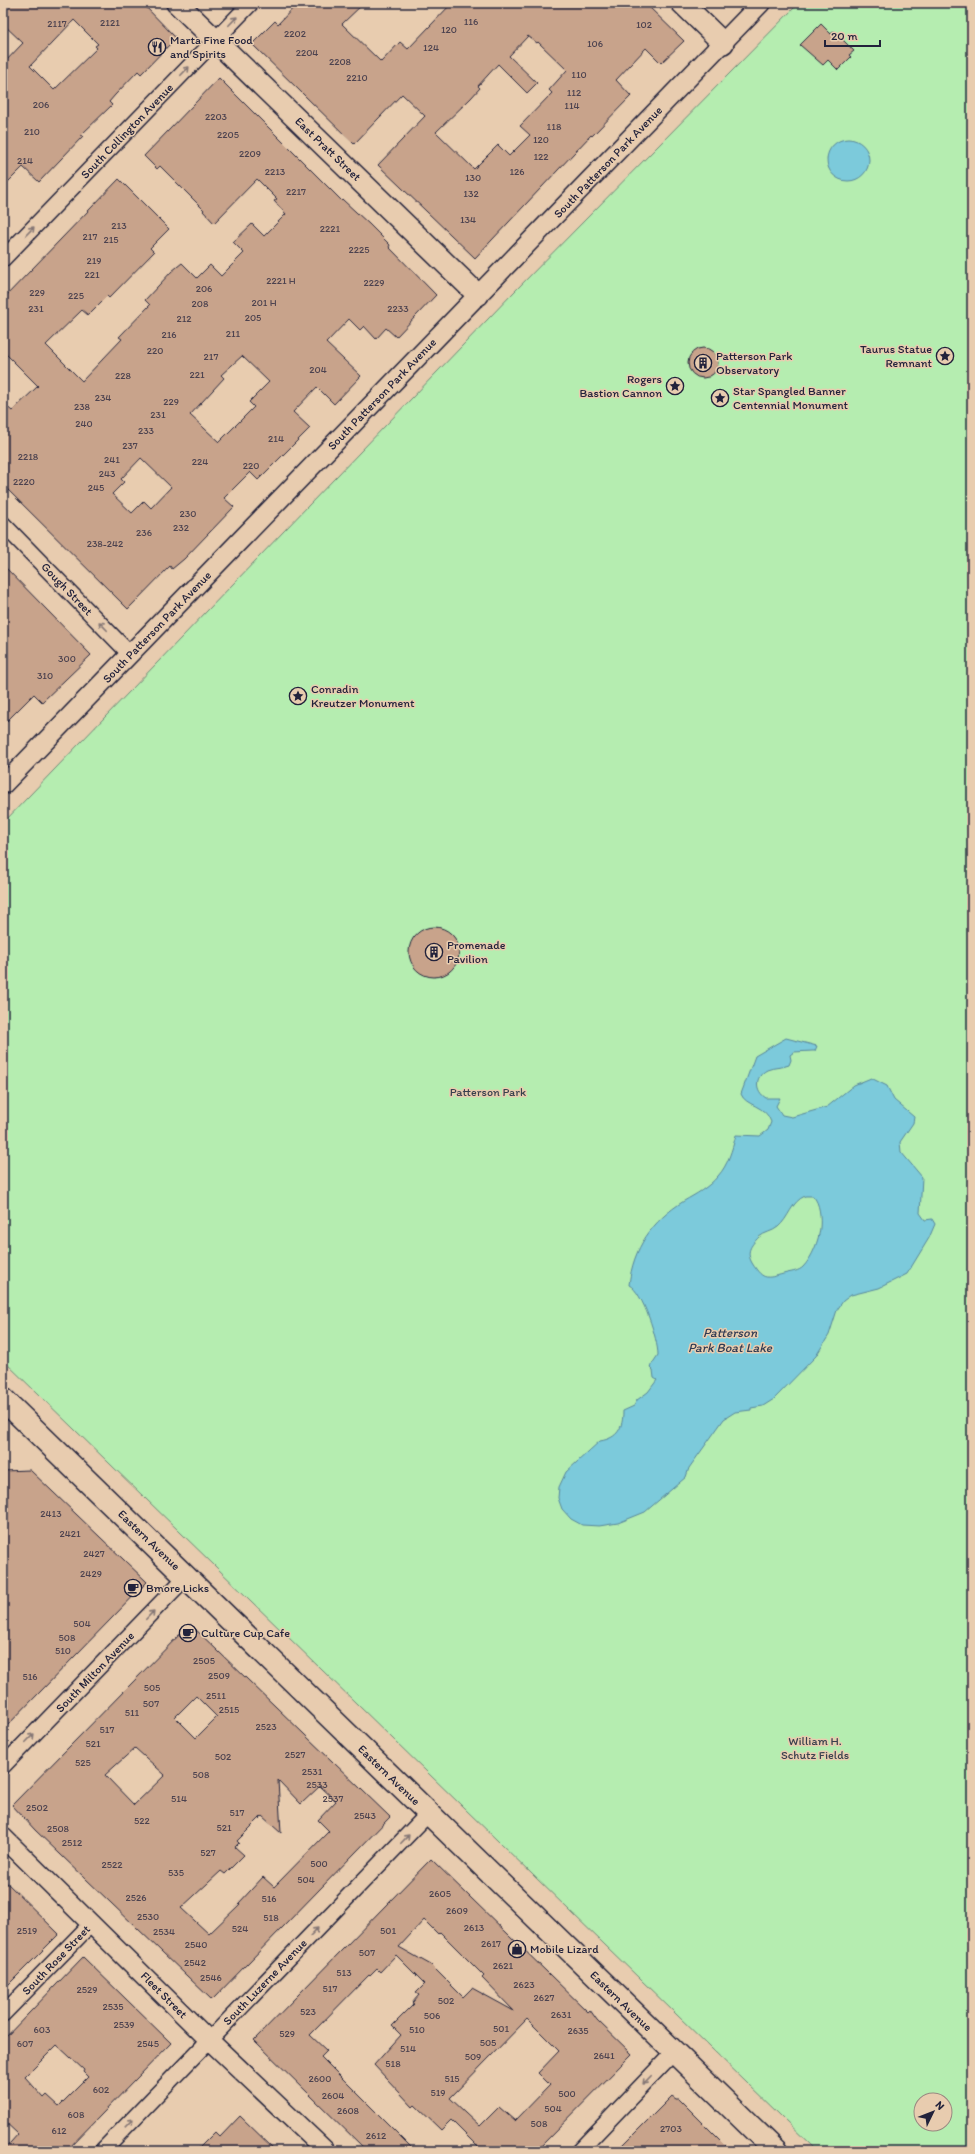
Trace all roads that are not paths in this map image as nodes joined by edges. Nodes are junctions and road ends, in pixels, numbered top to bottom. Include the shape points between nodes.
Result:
1 (177, 3) edge
2 (250, 3) edge
3 (682, 3) edge
4 (761, 3) edge
5 (215, 40) junction
6 (723, 43) junction
7 (3, 259) edge
8 (478, 295) junction
9 (3, 524) edge
10 (130, 654) junction
11 (3, 786) edge
12 (3, 1398) edge
13 (186, 1577) junction
14 (3, 1766) edge
15 (429, 1814) junction
16 (3, 1837) edge
17 (92, 1923) junction
18 (3, 2014) edge
19 (209, 2040) junction
20 (674, 2052) junction
21 (102, 2151) edge
22 (326, 2151) edge
23 (579, 2151) edge
24 (776, 2151) edge

1 - 5 main road, East Pratt Street
5 -> 2 street, South Collington Avenue
3 - 6 main road
4 - 6 street, South Patterson Park Avenue
7 -> 5 street, South Collington Avenue
5 - 8 main road, East Pratt Street
6 - 8 street, South Patterson Park Avenue
8 - 10 street, South Patterson Park Avenue
10 -> 9 street, Gough Street
10 - 11 street, South Patterson Park Avenue
12 - 13 main road, Eastern Avenue
14 -> 13 street, South Milton Avenue
13 - 15 main road, Eastern Avenue
19 -> 15 street, South Luzerne Avenue
15 - 20 main road, Eastern Avenue
16 - 17 street, Fleet Street
17 - 18 street, South Rose Street
17 - 19 street, Fleet Street
21 -> 19 street, South Luzerne Avenue
19 - 22 street, Fleet Street
20 -> 23 street
20 - 24 main road, Eastern Avenue

